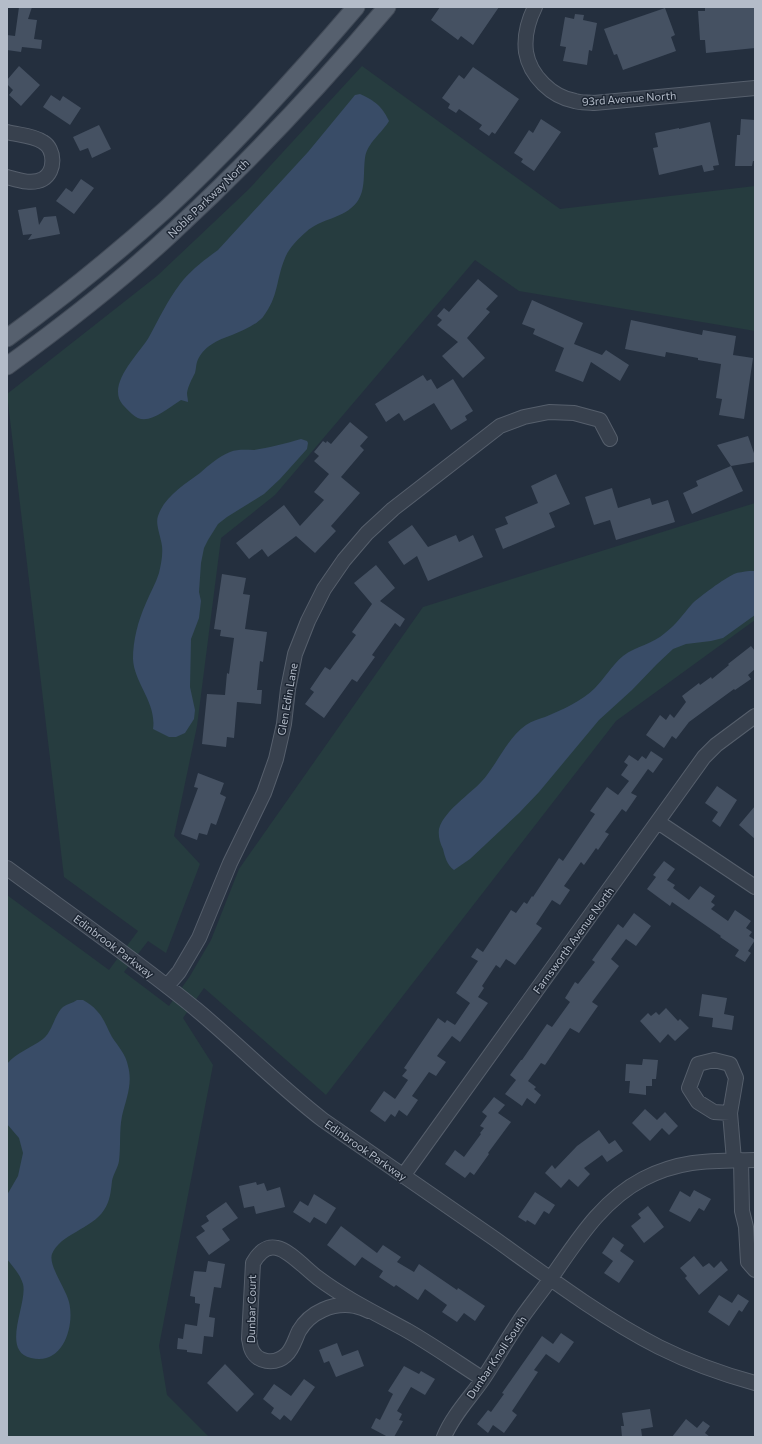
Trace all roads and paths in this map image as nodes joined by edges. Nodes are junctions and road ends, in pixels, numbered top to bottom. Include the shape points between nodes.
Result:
1 (356, 7) edge
2 (387, 7) edge
3 (536, 7) edge
4 (755, 88) edge
5 (7, 132) edge
6 (7, 177) edge
7 (7, 338) edge
8 (7, 366) edge
9 (610, 439) dead end
10 (755, 716) edge
11 (658, 822) junction
12 (7, 868) edge
13 (755, 887) edge
14 (167, 986) junction
15 (730, 1113) dead end
16 (737, 1160) junction
17 (755, 1160) edge
18 (403, 1176) junction
19 (750, 1227) edge
20 (755, 1270) edge
21 (550, 1279) junction
22 (369, 1311) junction
23 (483, 1379) junction
24 (755, 1383) edge
25 (444, 1437) edge

1 - 7 main road, Noble Parkway North via 244,131 165,209 82,280
2 - 8 main road, Noble Parkway North via 286,120 174,232 91,302
3 - 4 street, 93rd Avenue North via 530,17 526,34 526,52 532,70 543,84 575,102
5 - 6 street via 43,142 49,148 52,164 43,179 27,182
9 - 14 street, Glen Edin Lane via 600,420 574,413 549,412 524,417 500,426 393,509 367,533 344,560 324,589 295,654 278,752 264,793 230,863 199,938 179,972
10 - 11 street, Farnsworth Avenue North via 704,757
11 - 13 street
11 - 18 street, Farnsworth Avenue North
12 - 14 street, Edinbrook Parkway
14 - 18 street, Edinbrook Parkway via 323,1120
15 - 16 street
16 - 17 street, Dunbar Knoll South
16 - 19 street via 742,1211
16 - 21 street, Dunbar Knoll South via 689,1163 664,1170 621,1193 590,1222
18 - 21 street, Edinbrook Parkway
19 - 20 street via 748,1262
21 - 23 street, Dunbar Knoll South via 517,1324
21 - 24 street, Edinbrook Parkway via 623,1327 660,1347 691,1361
22 - 22 street, Dunbar Court via 354,1306 338,1305 323,1310 309,1318 299,1331 288,1354 280,1360 262,1360 250,1348 249,1339 253,1263 256,1256 272,1247 284,1250 326,1284
22 - 23 street, Dunbar Court via 440,1351
23 - 25 street, Dunbar Knoll South via 456,1415

